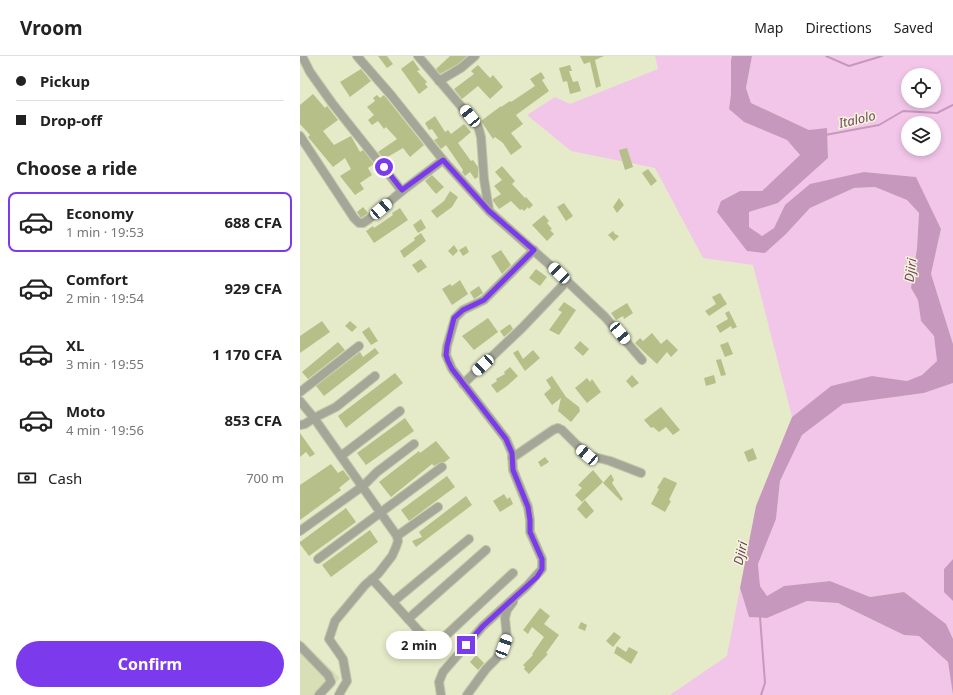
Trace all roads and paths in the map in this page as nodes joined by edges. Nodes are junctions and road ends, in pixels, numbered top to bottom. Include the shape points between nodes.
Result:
1 (357, 56) edge
2 (418, 56) edge
3 (474, 56) edge
4 (303, 58) edge
5 (440, 81) junction
6 (300, 136) edge
7 (443, 160) junction
8 (402, 190) junction
9 (489, 211) junction
10 (534, 250) junction
11 (567, 281) junction
12 (359, 346) dead end
13 (642, 360) dead end
14 (376, 376) dead end
15 (463, 384) junction
16 (300, 392) edge
17 (300, 401) edge
18 (400, 411) dead end
19 (314, 418) junction
20 (300, 425) edge
21 (414, 444) dead end
22 (341, 456) junction
23 (512, 458) junction
24 (442, 467) dead end
25 (641, 473) dead end
26 (363, 486) junction
27 (438, 506) dead end
28 (382, 512) junction
29 (300, 531) edge
30 (397, 536) junction
31 (469, 539) dead end
32 (486, 550) dead end
33 (318, 559) dead end
34 (513, 573) dead end
35 (372, 579) junction
36 (517, 596) junction
37 (393, 602) junction
38 (408, 619) junction
39 (300, 646) edge
40 (319, 695) edge
41 (340, 695) edge
42 (441, 695) edge
43 (467, 695) edge

1 - 7 street
2 - 5 street
3 - 5 street
4 - 8 street via 332,103
5 - 9 street via 480,132
6 - 8 street via 359,223 369,219
7 - 8 street
7 - 9 street
9 - 10 street
10 - 11 street
10 - 15 street via 484,300 463,310 454,318 446,355
11 - 13 street via 605,317
11 - 15 street
12 - 16 street
14 - 19 street via 336,407
15 - 23 street via 506,439
17 - 19 street
18 - 22 street
19 - 20 street
19 - 22 street
21 - 26 street
22 - 26 street
23 - 25 street via 558,428 587,455
23 - 36 street via 513,470 528,507 530,532 542,559 542,569 537,577
24 - 28 street
26 - 28 street
26 - 29 street
27 - 30 street
28 - 30 street
28 - 33 street
30 - 35 street via 398,541 392,556
31 - 37 street
32 - 38 street
34 - 38 street via 441,640 426,638
35 - 37 street
35 - 41 street via 335,621 329,639 343,659 346,674 347,681
36 - 42 street via 483,626 443,672 439,682
36 - 43 street via 507,610 507,638 504,646
37 - 38 street
39 - 40 street via 328,675 331,682

